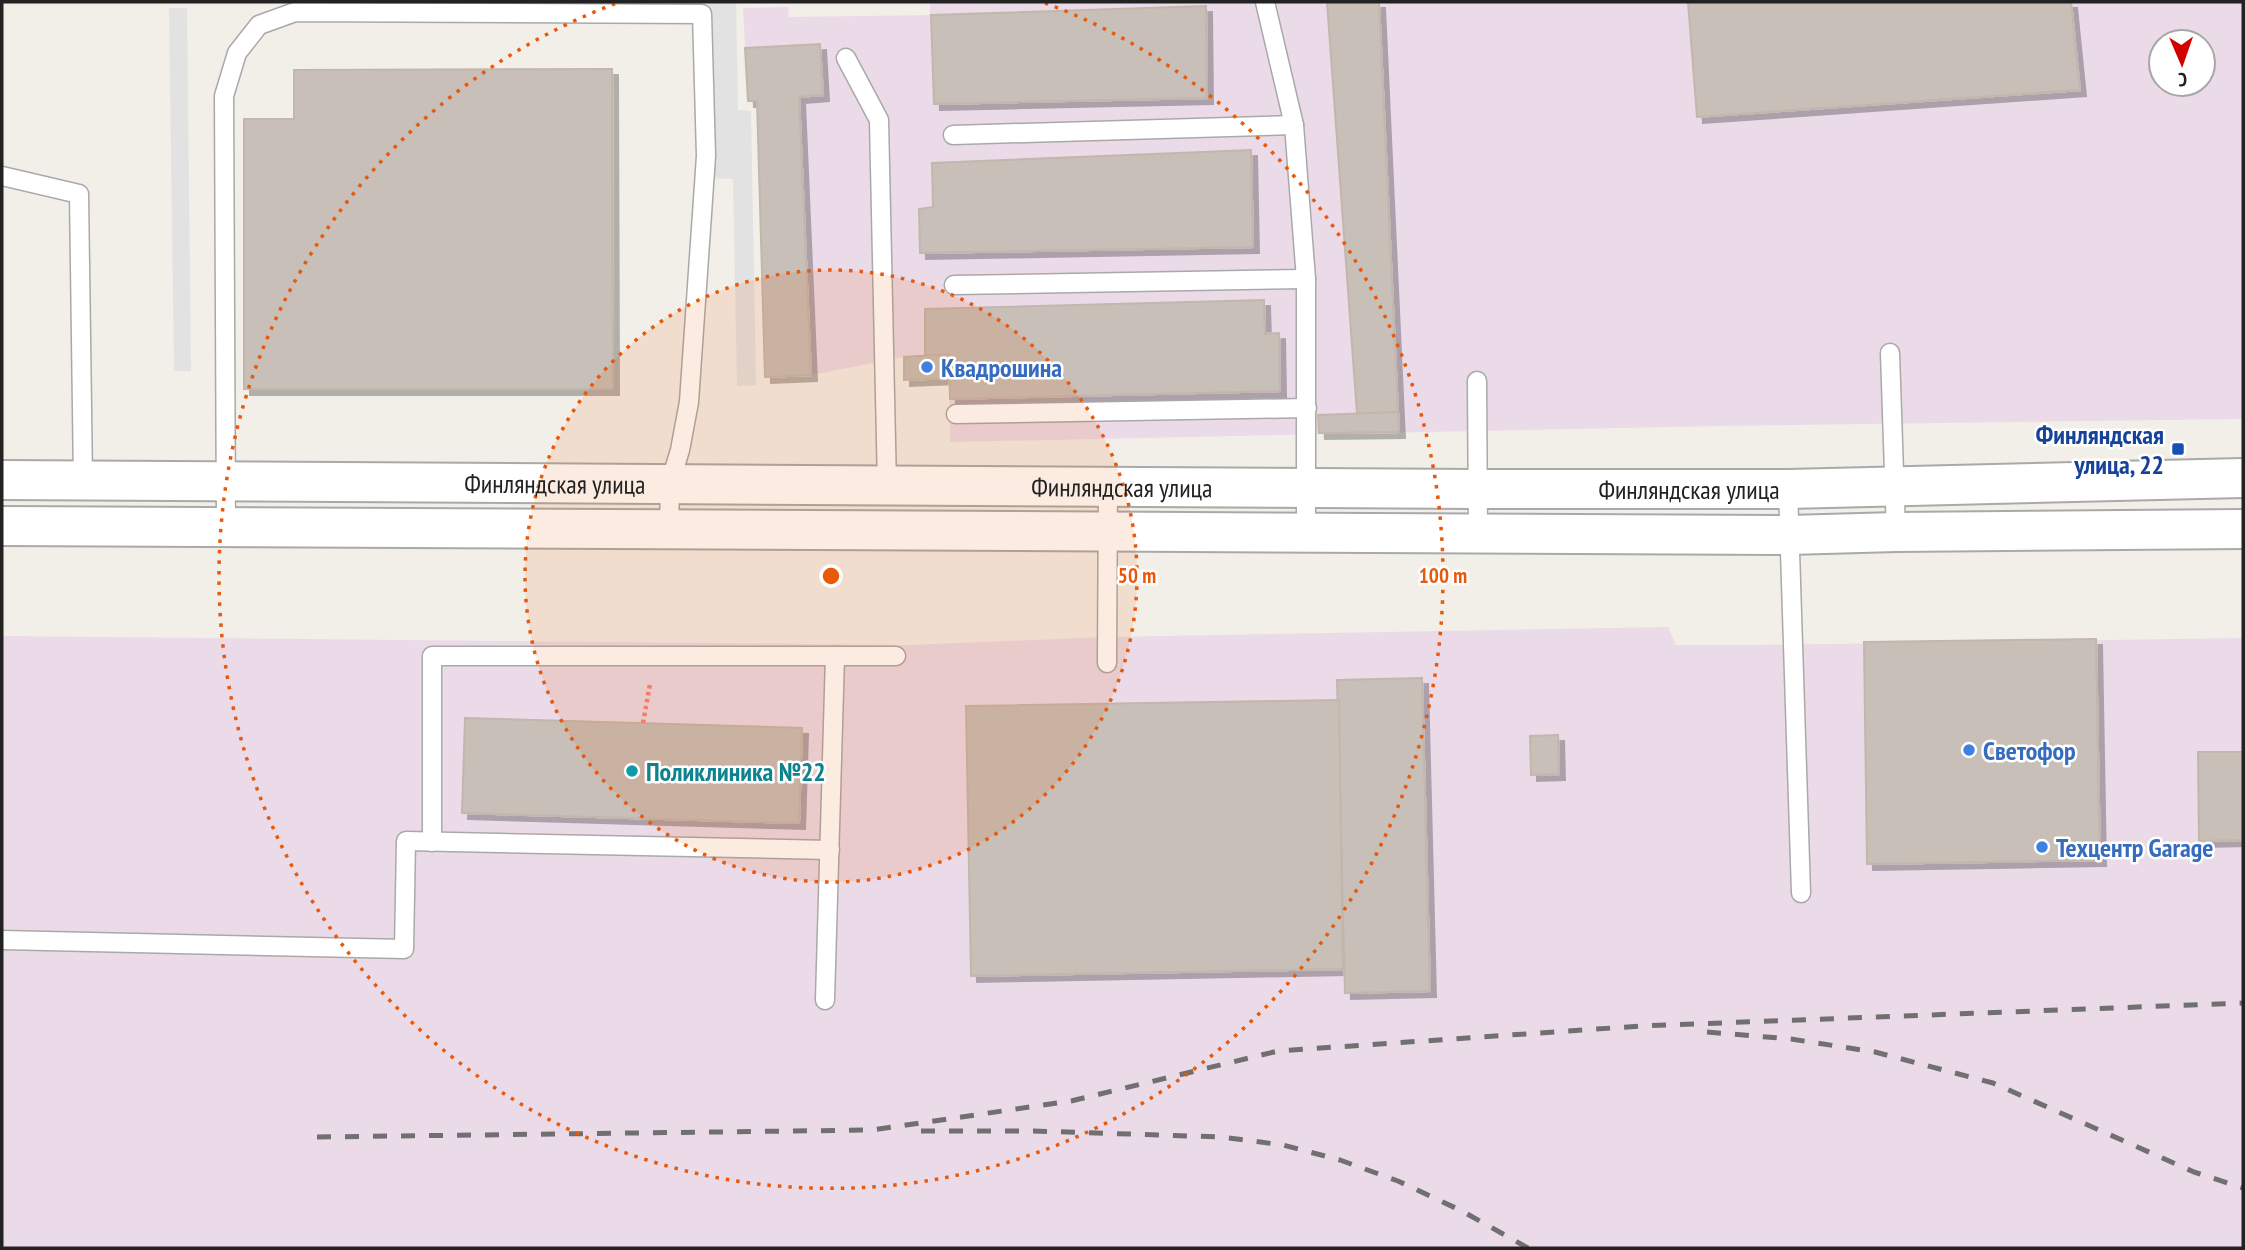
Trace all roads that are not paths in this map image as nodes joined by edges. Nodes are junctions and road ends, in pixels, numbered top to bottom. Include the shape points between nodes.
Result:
1 (1265, 2) edge
2 (846, 58) dead end
3 (1294, 125) junction
4 (953, 135) dead end
5 (2, 176) edge
6 (1306, 279) junction
7 (954, 285) dead end
8 (1890, 354) dead end
9 (1477, 381) dead end
10 (1307, 408) junction
11 (956, 414) dead end
12 (2243, 478) edge
13 (2, 480) edge
14 (83, 480) junction
15 (225, 481) junction
16 (670, 483) junction
17 (1108, 486) junction
18 (1895, 486) junction
19 (887, 487) junction
20 (1307, 488) junction
21 (1478, 489) junction
22 (1788, 489) junction
23 (2, 526) edge
24 (226, 528) junction
25 (2243, 529) edge
26 (669, 530) junction
27 (1109, 531) junction
28 (1896, 532) junction
29 (1307, 533) junction
30 (1478, 534) junction
31 (1789, 535) junction
32 (835, 656) junction
33 (896, 656) dead end
34 (1107, 663) dead end
35 (432, 842) junction
36 (830, 850) junction
37 (1801, 893) dead end
38 (2, 940) edge
39 (825, 1000) dead end

1 - 3 lane
2 - 19 lane via 879,120
3 - 4 lane
3 - 6 lane
5 - 14 lane via 79,194
6 - 7 lane
6 - 10 lane
8 - 18 lane
9 - 21 lane
10 - 11 lane
10 - 20 lane
12 - 18 street, Финляндская улица
13 - 14 street, Финляндская улица
14 - 15 street, Финляндская улица
15 - 16 street, Финляндская улица
15 - 16 lane via 224,96 237,53 259,25 295,12 702,14 706,156 689,402
15 - 24 lane
16 - 19 street, Финляндская улица
16 - 26 lane
17 - 19 street, Финляндская улица
17 - 20 street, Финляндская улица
17 - 27 lane
18 - 22 street, Финляндская улица
18 - 28 lane
20 - 21 street, Финляндская улица
20 - 29 lane
21 - 22 street, Финляндская улица
21 - 30 lane
22 - 31 lane
23 - 24 street, Финляндская улица
24 - 26 street, Финляндская улица
25 - 28 street, Финляндская улица
26 - 27 street, Финляндская улица
27 - 29 street, Финляндская улица
27 - 34 lane
28 - 31 street, Финляндская улица
29 - 30 street, Финляндская улица
30 - 31 street, Финляндская улица
31 - 37 lane
32 - 33 lane
32 - 35 lane via 432,656
32 - 36 lane
35 - 36 lane
35 - 38 lane via 406,841 404,949
36 - 39 lane

